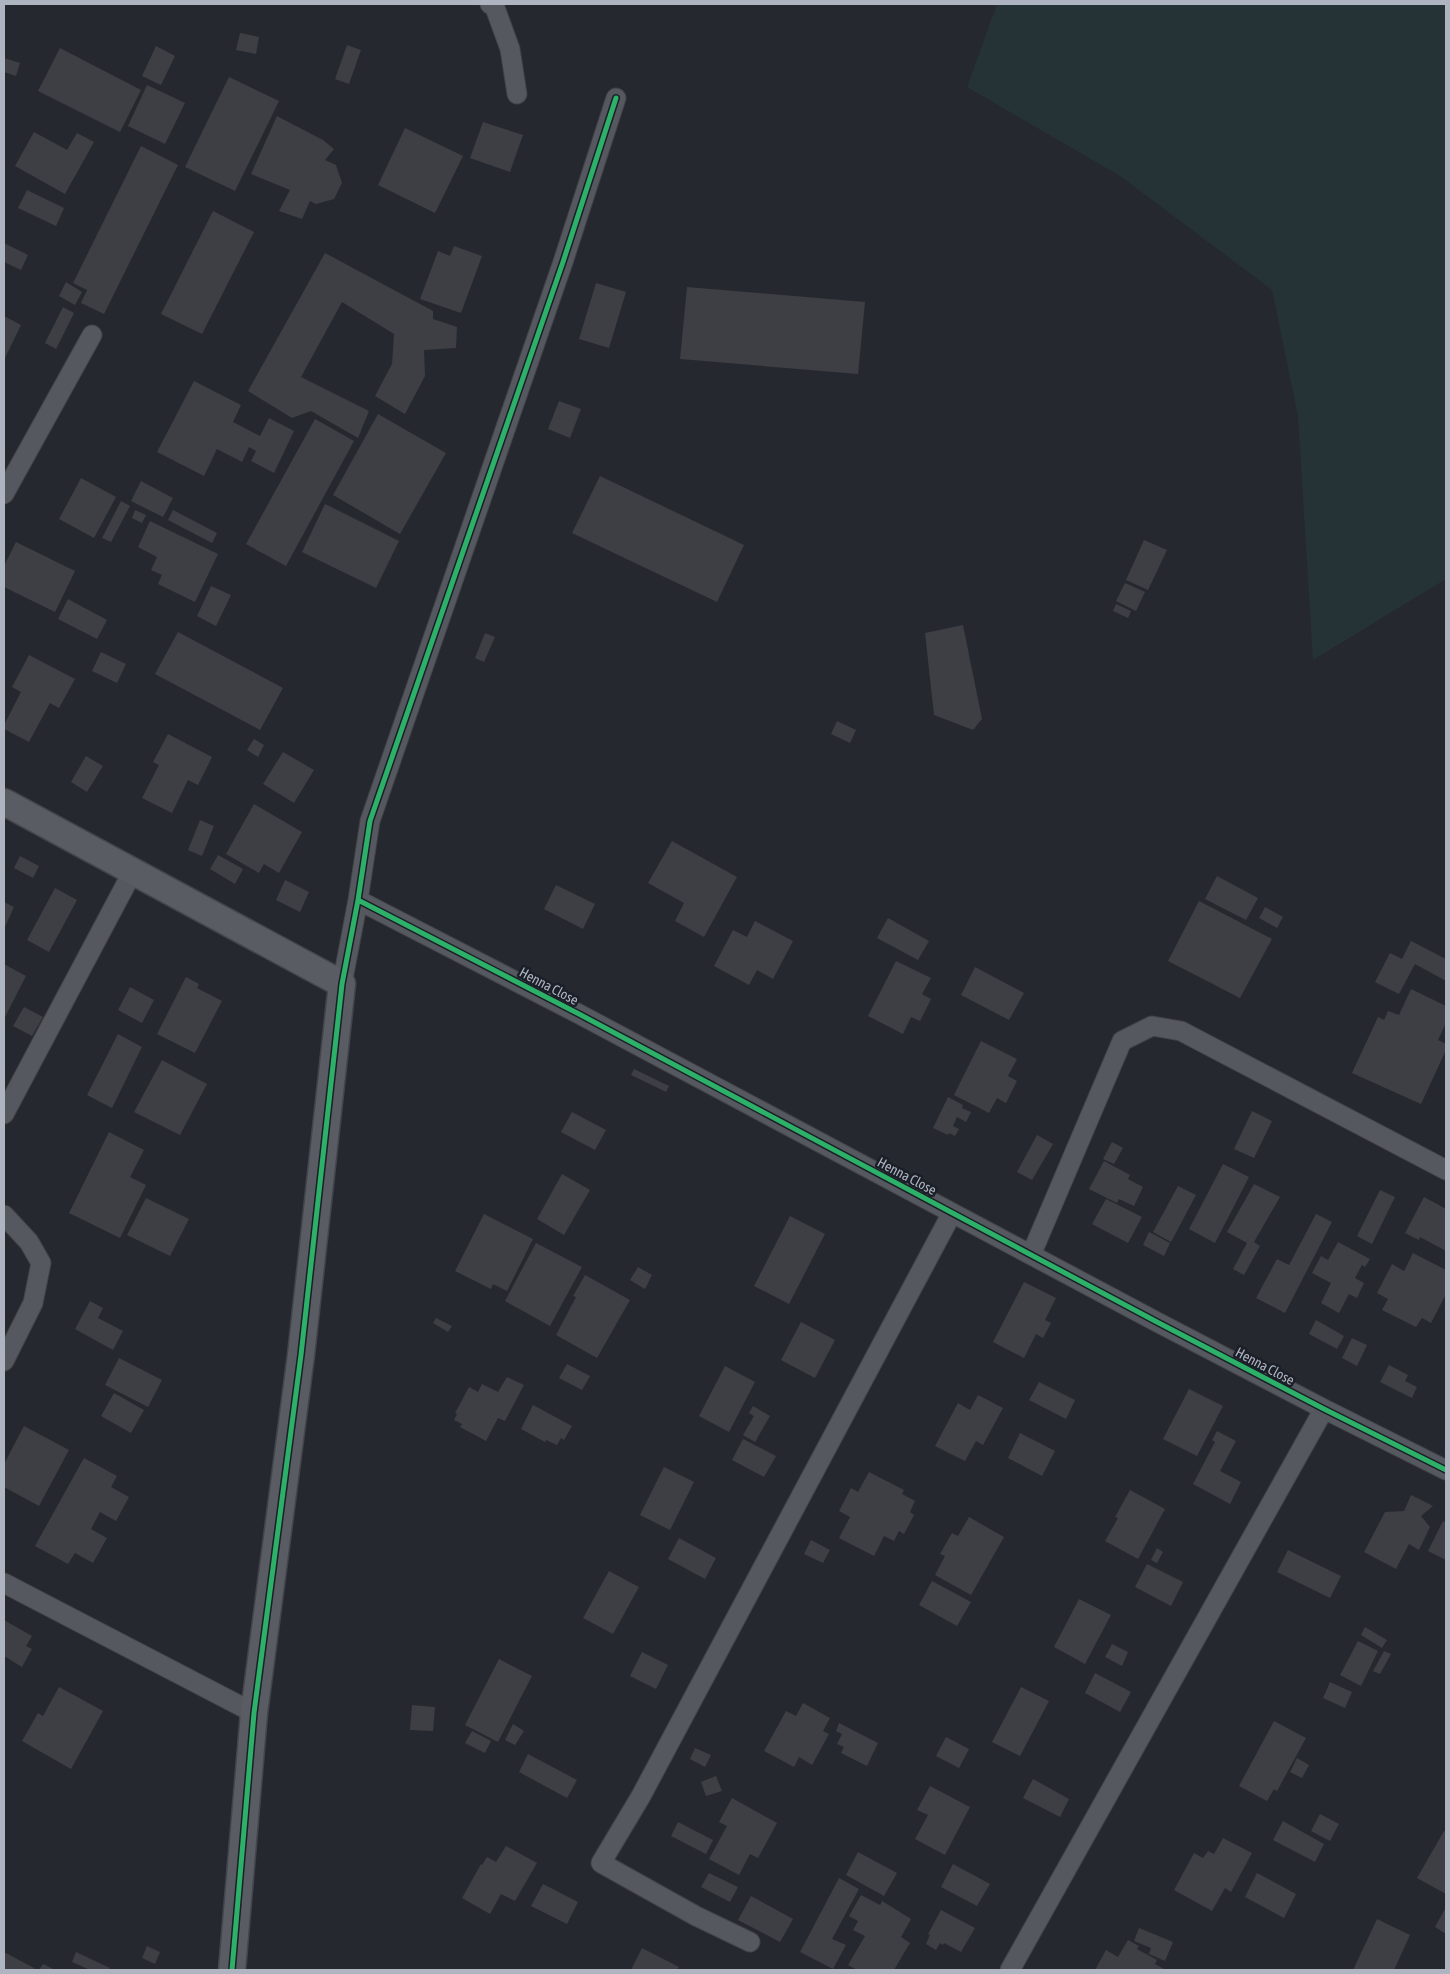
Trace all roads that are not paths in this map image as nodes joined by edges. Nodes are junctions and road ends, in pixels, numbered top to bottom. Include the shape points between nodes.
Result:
1 (490, 4) edge
2 (517, 94) dead end
3 (616, 98) dead end
4 (92, 335) dead end
5 (4, 494) edge
6 (4, 802) edge
7 (132, 871) junction
8 (358, 900) junction
9 (342, 984) junction
10 (4, 1114) edge
11 (1446, 1170) edge
12 (952, 1213) junction
13 (4, 1215) edge
14 (1031, 1255) junction
15 (4, 1361) edge
16 (1324, 1409) junction
17 (1446, 1470) edge
18 (4, 1583) edge
19 (254, 1713) junction
20 (750, 1942) dead end
21 (232, 1970) edge
22 (1010, 1970) edge

1 - 2 street via 494,5 510,49
3 - 8 street via 563,262 370,821
4 - 5 street
6 - 7 street
7 - 9 street
7 - 10 street
8 - 9 street
8 - 12 street, Henna Close
9 - 19 street via 301,1355
11 - 14 street via 1181,1031 1152,1026 1122,1041
12 - 14 street, Henna Close
12 - 20 street via 641,1796 601,1863
13 - 15 street via 29,1242 40,1263 33,1303
14 - 16 street, Henna Close
16 - 17 street, Henna Close
16 - 22 street
18 - 19 street
19 - 21 street

